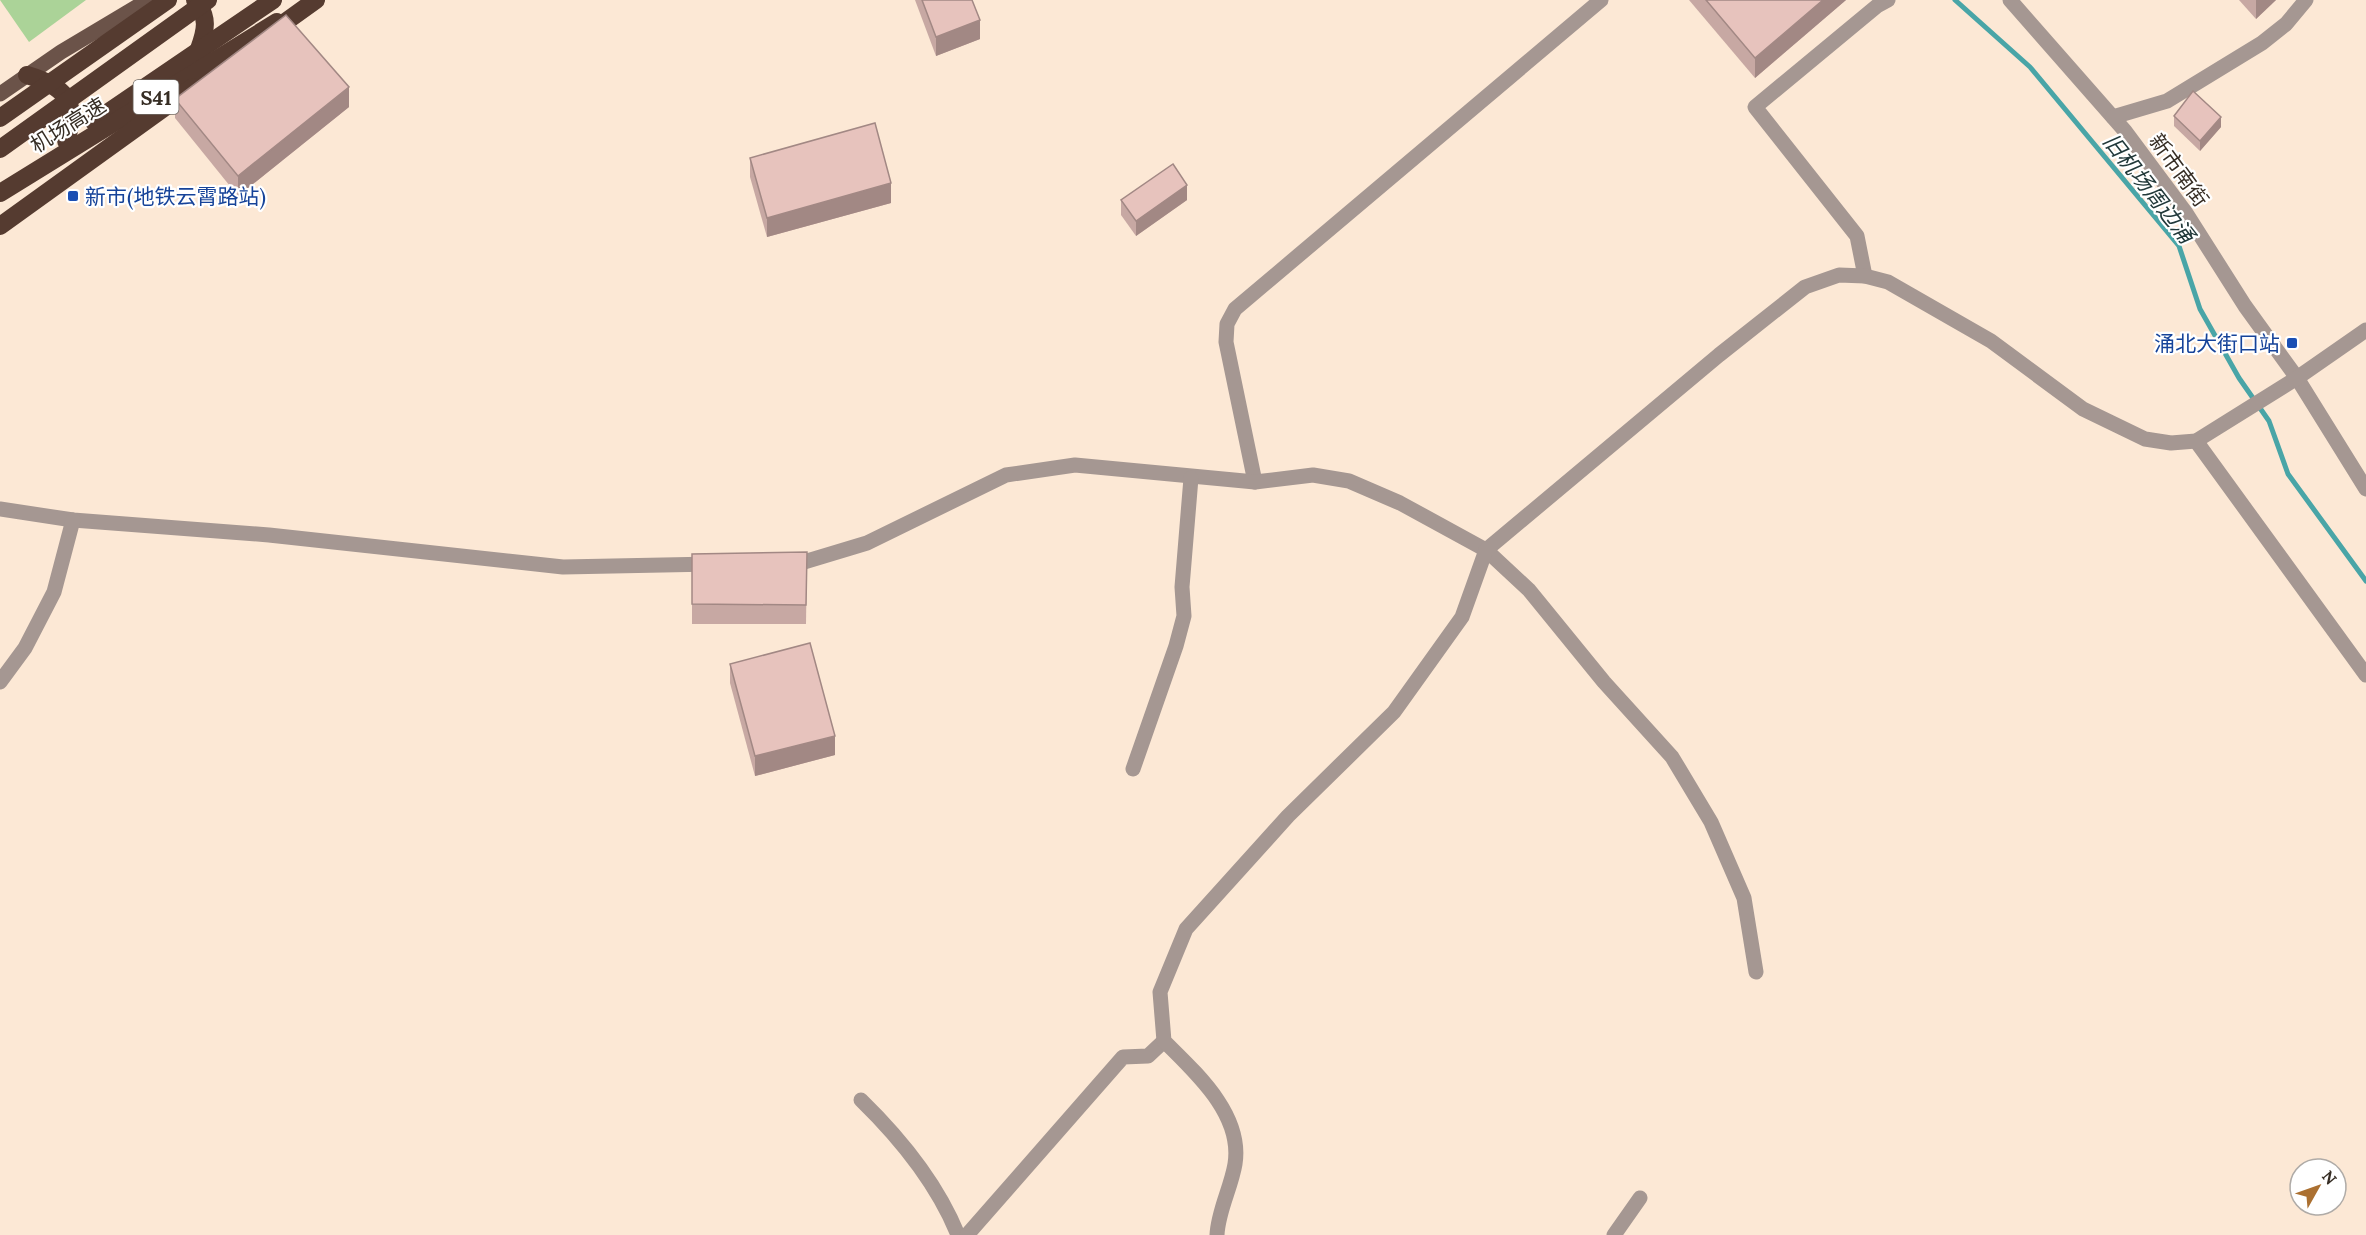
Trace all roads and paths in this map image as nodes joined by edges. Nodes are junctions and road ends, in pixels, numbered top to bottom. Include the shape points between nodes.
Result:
1 (148, 0) edge
2 (168, 0) edge
3 (195, 0) edge
4 (208, 0) edge
5 (314, 0) edge
6 (1601, 0) edge
7 (1888, 0) edge
8 (2010, 0) edge
9 (2306, 0) edge
10 (267, 3) edge
11 (133, 6) edge
12 (199, 49) junction
13 (27, 75) junction
14 (0, 94) edge
15 (2113, 117) junction
16 (0, 118) edge
17 (66, 141) junction
18 (0, 148) edge
19 (0, 187) edge
20 (0, 193) edge
21 (0, 226) edge
22 (1865, 276) junction
23 (2366, 330) edge
24 (2297, 378) junction
25 (2196, 441) junction
26 (1191, 478) junction
27 (1255, 482) junction
28 (2366, 489) edge
29 (0, 509) edge
30 (73, 520) junction
31 (1486, 550) junction
32 (770, 563) edge
33 (724, 564) edge
34 (2366, 675) edge
35 (0, 682) edge
36 (1133, 769) dead end
37 (1756, 972) dead end
38 (1164, 1041) junction
39 (861, 1100) dead end
40 (1640, 1198) dead end
41 (958, 1235) edge
42 (967, 1235) edge
43 (1217, 1235) edge
44 (1614, 1235) edge

1 - 11 main road
2 - 16 highway
3 - 12 highway via 206,17
4 - 18 highway
5 - 20 highway, 机场高速 / S41
5 - 21 highway
6 - 27 street via 1234,309 1227,324 1226,342
7 - 22 street via 1755,107 1857,236
8 - 15 street, 新市南街
9 - 15 street via 2286,24 2262,43 2167,101
10 - 12 highway
11 - 13 main road
12 - 17 highway
13 - 14 main road
13 - 17 highway via 50,82 61,90 70,105 72,117
15 - 24 street, 新市南街 via 2186,213
17 - 19 highway
22 - 25 street via 1888,282 1991,341 2083,409 2116,427 2145,439
22 - 31 street via 1839,275 1805,287
23 - 24 street
24 - 25 street
24 - 28 street, 新市南街
25 - 34 street
26 - 27 street
26 - 32 street via 1075,465 1006,475 867,543 804,562
26 - 36 street via 1182,587 1184,616
27 - 31 street via 1313,475 1349,482 1400,502
29 - 30 street
30 - 33 street via 269,535 563,567
30 - 35 street via 54,592 25,648
31 - 37 street via 1529,590 1672,757 1711,822 1744,898
31 - 38 street via 1462,617 1394,712 1288,816 1186,929 1160,992
38 - 42 street via 1148,1056 1123,1057
38 - 43 street via 1211,1089 1234,1136 1235,1162
39 - 41 street via 897,1135 948,1211
40 - 44 street

